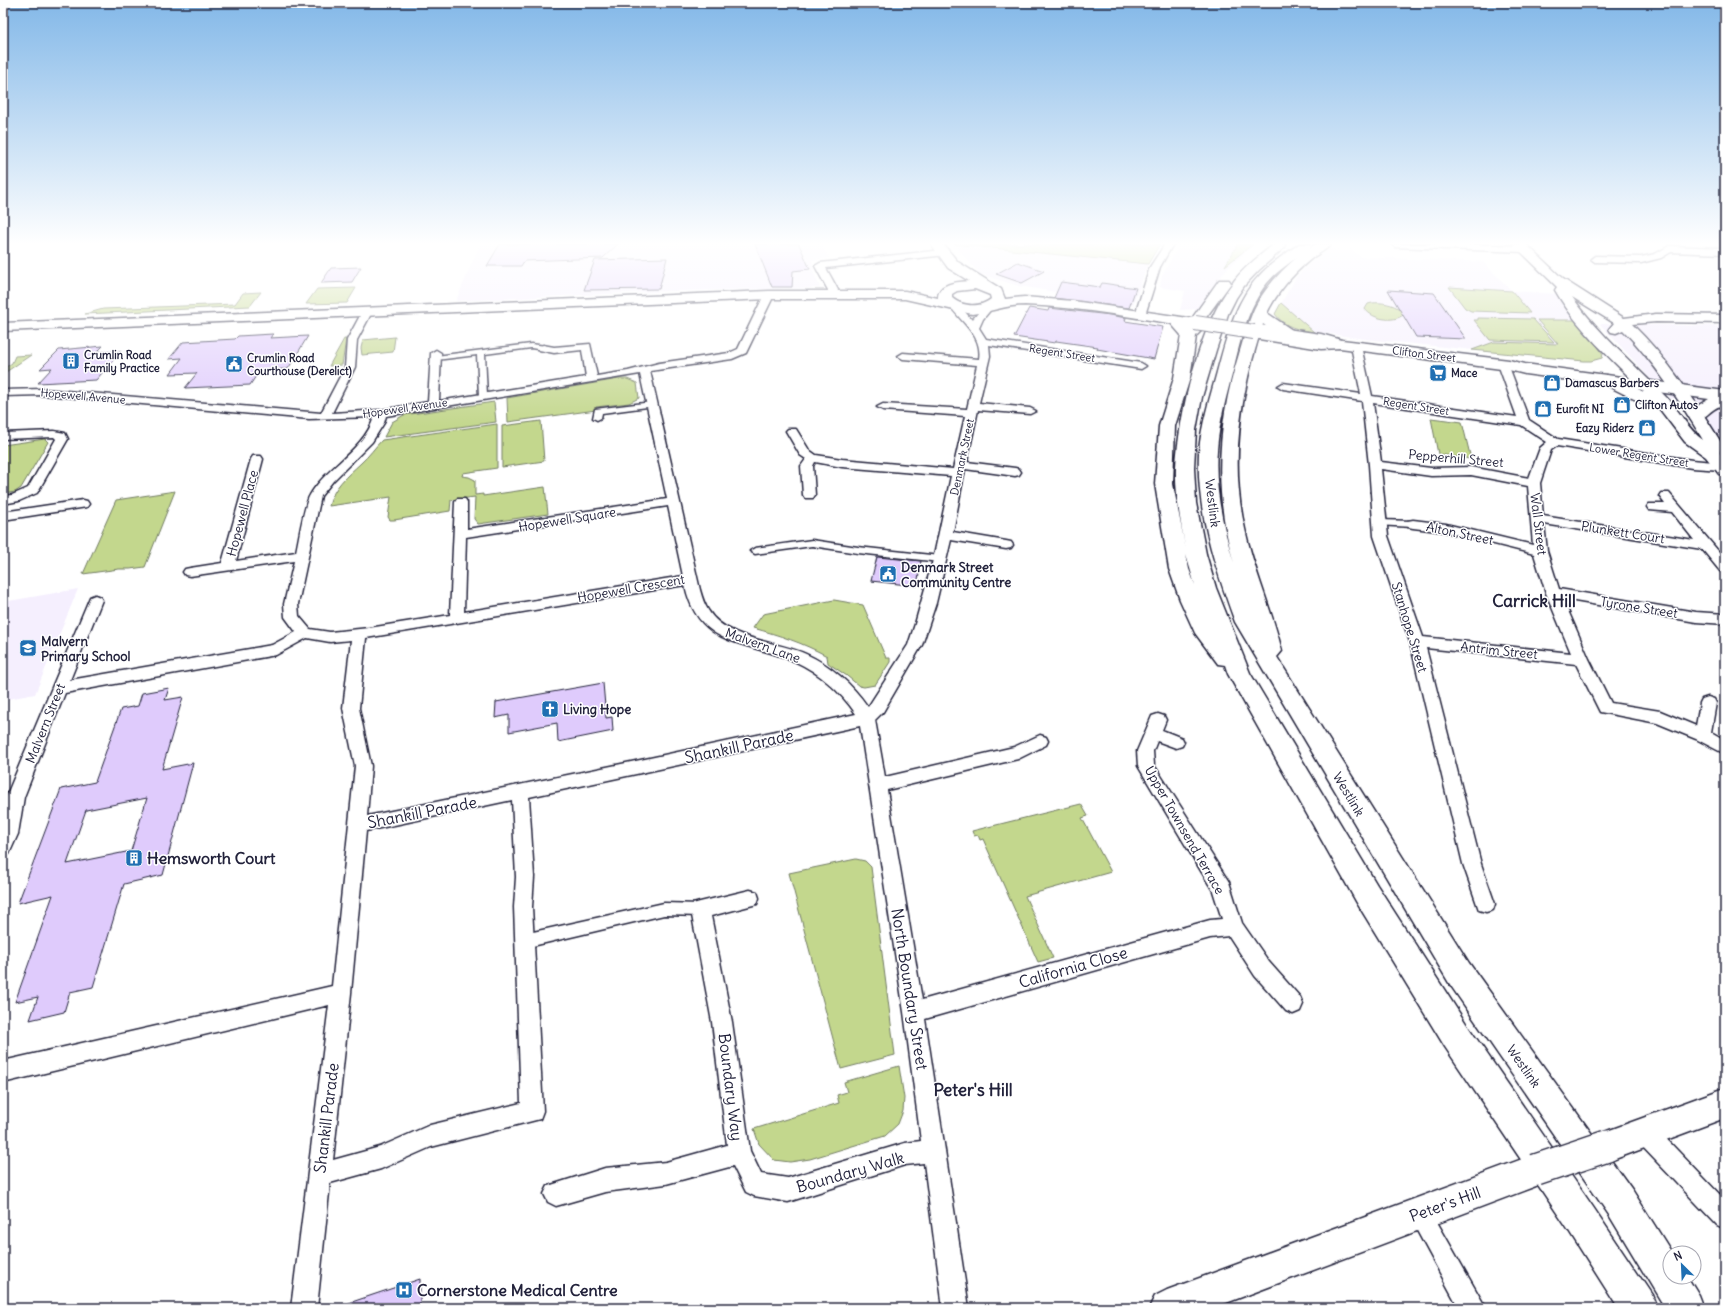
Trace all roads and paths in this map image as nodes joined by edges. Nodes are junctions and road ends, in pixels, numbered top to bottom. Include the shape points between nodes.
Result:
1 (528, 305) edge
2 (764, 305) edge
3 (954, 305) joint
4 (991, 305) joint
5 (1074, 305) edge
6 (1143, 305) edge
7 (1208, 305) edge
8 (1225, 305) edge
9 (1246, 305) edge
10 (1264, 305) edge
11 (1580, 305) edge
12 (1584, 307) junction
13 (367, 312) junction
14 (1260, 314) junction
15 (1140, 315) junction
16 (1658, 319) junction
17 (1725, 319) edge
18 (1623, 323) junction
19 (3, 327) edge
20 (1192, 328) junction
21 (974, 329) junction
22 (1725, 329) edge
23 (1254, 332) junction
24 (1287, 333) junction
25 (1650, 337) junction
26 (982, 341) junction
27 (1340, 344) junction
28 (1356, 346) junction
29 (543, 348) joint
30 (482, 352) junction
31 (1615, 354) junction
32 (436, 356) joint
33 (903, 356) dead end
34 (983, 362) junction
35 (1506, 364) junction
36 (1141, 366) dead end
37 (645, 371) junction
38 (1632, 372) junction
39 (592, 379) junction
40 (1607, 380) junction
41 (1646, 380) junction
42 (1673, 383) junction
43 (1283, 386) dead end
44 (1725, 389) edge
45 (3, 393) edge
46 (483, 396) junction
47 (1725, 396) edge
48 (1367, 399) junction
49 (1725, 400) edge
50 (433, 404) junction
51 (652, 404) junction
52 (882, 406) dead end
53 (1668, 409) junction
54 (972, 410) junction
55 (1030, 411) dead end
56 (381, 413) junction
57 (324, 416) junction
58 (1697, 416) junction
59 (597, 418) dead end
60 (1524, 422) junction
61 (792, 431) dead end
62 (3, 436) edge
63 (1550, 438) junction
64 (812, 458) junction
65 (257, 459) dead end
66 (1721, 461) edge
67 (1375, 465) junction
68 (959, 469) junction
69 (1015, 472) dead end
70 (1534, 483) junction
71 (809, 495) dead end
72 (1665, 496) dead end
73 (3, 500) edge
74 (461, 502) dead end
75 (673, 502) junction
76 (83, 504) dead end
77 (1653, 507) dead end
78 (1676, 509) junction
79 (3, 516) edge
80 (1538, 518) junction
81 (1379, 523) junction
82 (1413, 524) joint
83 (460, 534) junction
84 (946, 535) junction
85 (1006, 545) dead end
86 (1707, 546) junction
87 (755, 551) dead end
88 (1540, 551) junction
89 (302, 555) junction
90 (940, 559) junction
91 (228, 566) junction
92 (1725, 568) edge
93 (190, 572) dead end
94 (691, 579) junction
95 (1553, 593) junction
96 (95, 600) dead end
97 (458, 619) junction
98 (1725, 619) edge
99 (305, 633) junction
100 (359, 635) junction
101 (1417, 642) junction
102 (1581, 659) junction
103 (1239, 674) junction
104 (1277, 675) junction
105 (59, 688) junction
106 (1708, 703) dead end
107 (867, 718) junction
108 (1702, 735) junction
109 (1040, 741) dead end
110 (1176, 742) dead end
111 (1725, 748) edge
112 (878, 785) junction
113 (520, 792) junction
114 (8, 813) edge
115 (358, 825) junction
116 (3, 849) edge
117 (750, 898) dead end
118 (1486, 904) dead end
119 (700, 910) junction
120 (1234, 927) junction
121 (524, 941) junction
122 (341, 993) junction
123 (1293, 1004) dead end
124 (914, 1012) junction
125 (3, 1072) edge
126 (1725, 1103) edge
127 (1644, 1133) junction
128 (932, 1151) junction
129 (739, 1153) junction
130 (319, 1175) junction
131 (556, 1194) dead end
132 (1420, 1214) junction
133 (1725, 1217) edge
134 (304, 1308) edge
135 (956, 1308) edge
136 (1167, 1308) edge
137 (1473, 1308) edge
138 (1639, 1308) edge
139 (1686, 1308) edge

1 - 13 main road
2 - 37 street, Hopewell Avenue via 742,351 732,356 659,366
3 - 4 main road via 972,309
3 - 21 street, Denmark Street
4 - 21 street via 978,318
5 - 15 main road
6 - 15 street
7 - 20 main road
8 - 103 main road, Westlink via 1194,397 1185,468 1187,502 1196,554 1206,588
9 - 104 main road, Westlink via 1232,340 1212,423 1208,451 1209,486 1212,514 1230,581 1246,622
10 - 14 main road
11 - 12 main road
12 - 16 main road
12 - 18 main road
12 - 31 main road via 1593,332
13 - 19 main road
13 - 57 street via 352,340 350,367
14 - 23 main road
14 - 24 main road
15 - 20 main road via 1175,320
16 - 17 main road
16 - 18 main road
18 - 25 main road
18 - 31 main road via 1613,332
20 - 23 main road, Clifton Street, bridge
20 - 103 main road via 1182,378 1167,426 1164,484 1179,569 1190,600 1203,628
21 - 26 street, Denmark Street
22 - 25 main road via 1672,328
23 - 24 main road, Clifton Street via 1259,329
23 - 27 main road, Clifton Street via 1258,335 1321,345
23 - 104 main road via 1242,367 1233,412 1228,450 1228,487 1235,529 1266,628
24 - 27 main road, Clifton Street via 1321,338
25 - 41 main road via 1641,357
25 - 42 main road
26 - 34 street, Denmark Street via 985,349
26 - 36 street, Regent Street
27 - 28 main road, Clifton Street
28 - 35 main road, Clifton Street
28 - 48 street, Stanhope Street
29 - 30 street via 531,346
29 - 39 street via 554,350 586,346
30 - 32 street
30 - 46 street
31 - 38 main road
32 - 50 street
33 - 34 street
34 - 54 street, Denmark Street
35 - 38 main road, Clifton Street via 1520,361
35 - 40 main road, Clifton Street
35 - 60 street
37 - 39 street, Hopewell Avenue
37 - 51 street, Hopewell Crescent
38 - 41 main road, Clifton Street
39 - 46 street, Hopewell Avenue
40 - 41 main road, Clifton Street
40 - 53 main road
41 - 42 main road
41 - 53 main road
42 - 44 main road
42 - 47 main road
42 - 58 main road
43 - 48 street, Regent Street
45 - 57 street, Hopewell Avenue via 43,392
46 - 50 street, Hopewell Avenue
48 - 60 street, Regent Street
48 - 67 street, Stanhope Street
49 - 58 main road via 1705,407
50 - 56 street, Hopewell Avenue
51 - 59 street via 598,411
51 - 75 street, Hopewell Crescent
52 - 54 street
53 - 66 main road via 1691,439
54 - 55 street
54 - 68 street, Denmark Street
56 - 57 street, Hopewell Avenue
56 - 89 street via 368,440 329,478 315,496
58 - 66 main road
60 - 63 street, Regent Street
61 - 64 street via 804,452
62 - 73 street via 54,434 61,435 62,439 33,490
63 - 66 street, Lower Regent Street via 1692,464
63 - 70 street, Wall Street
64 - 68 street via 842,463
64 - 71 street via 807,466
65 - 91 street, Hopewell Place
67 - 70 street, Pepperhill Street via 1430,472 1471,471
67 - 81 street, Stanhope Street
68 - 69 street
68 - 84 street, Denmark Street
70 - 80 street, Wall Street
72 - 78 street
74 - 83 street
75 - 83 street, Hopewell Square
75 - 94 street, Hopewell Crescent
76 - 79 street
77 - 78 street
78 - 86 street
80 - 86 street, Plunkett Court
80 - 88 street, Wall Street
81 - 82 street, Alton Street
81 - 101 street, Stanhope Street via 1381,536
82 - 88 street, Alton Street via 1446,528
83 - 97 street
84 - 85 street
84 - 90 street, Denmark Street
86 - 92 street
87 - 90 street via 812,543
88 - 95 street, Wall Street
89 - 91 street
89 - 99 street via 291,604 292,617
90 - 107 street, Denmark Street via 916,645 877,708
91 - 93 street
94 - 97 street, Hopewell Crescent
94 - 107 street, Malvern Lane via 697,603 708,620 741,640 811,663 846,690
95 - 98 street, Tyrone Street via 1696,617
95 - 102 street, Wall Street
96 - 105 street, Malvern Street
97 - 100 street, Hopewell Crescent
99 - 100 street, Hopewell Crescent via 330,637
99 - 105 street via 276,650
100 - 115 street via 351,708 363,766
101 - 102 street, Antrim Street
101 - 118 street, Stanhope Street via 1472,864
102 - 108 street, Wall Street via 1606,708 1660,717
103 - 138 main road, Westlink via 1367,894 1456,1036
104 - 139 main road, Westlink via 1459,973 1621,1203
105 - 114 street, Malvern Street
106 - 108 street
107 - 112 street, North Boundary Street
107 - 113 street, Shankill Parade
108 - 111 street
109 - 112 street via 1018,753
110 - 120 street, Upper Townsend Terrace via 1155,726 1145,751 1146,766 1222,888
112 - 124 street, North Boundary Street
113 - 115 street, Shankill Parade
113 - 121 street via 525,877
114 - 116 street, Malvern Street via 8,834
115 - 122 street, Shankill Parade
117 - 119 street
119 - 121 street via 664,909
119 - 129 street, Boundary Way via 722,1022
120 - 123 street, Upper Townsend Terrace via 1262,969
120 - 124 street, California Close via 1210,929
121 - 130 street via 532,1111 430,1136 381,1158
122 - 125 street
122 - 130 street, Shankill Parade
124 - 128 street, North Boundary Street
126 - 127 main road, Peter's Hill
127 - 132 main road, Peter's Hill, bridge
127 - 133 street
128 - 129 street, Boundary Walk via 905,1154 788,1190 754,1184
128 - 135 street, North Boundary Street
129 - 131 street, Boundary Way via 666,1173 605,1180
130 - 134 street, Shankill Parade
132 - 136 main road, Peter's Hill
132 - 137 street

